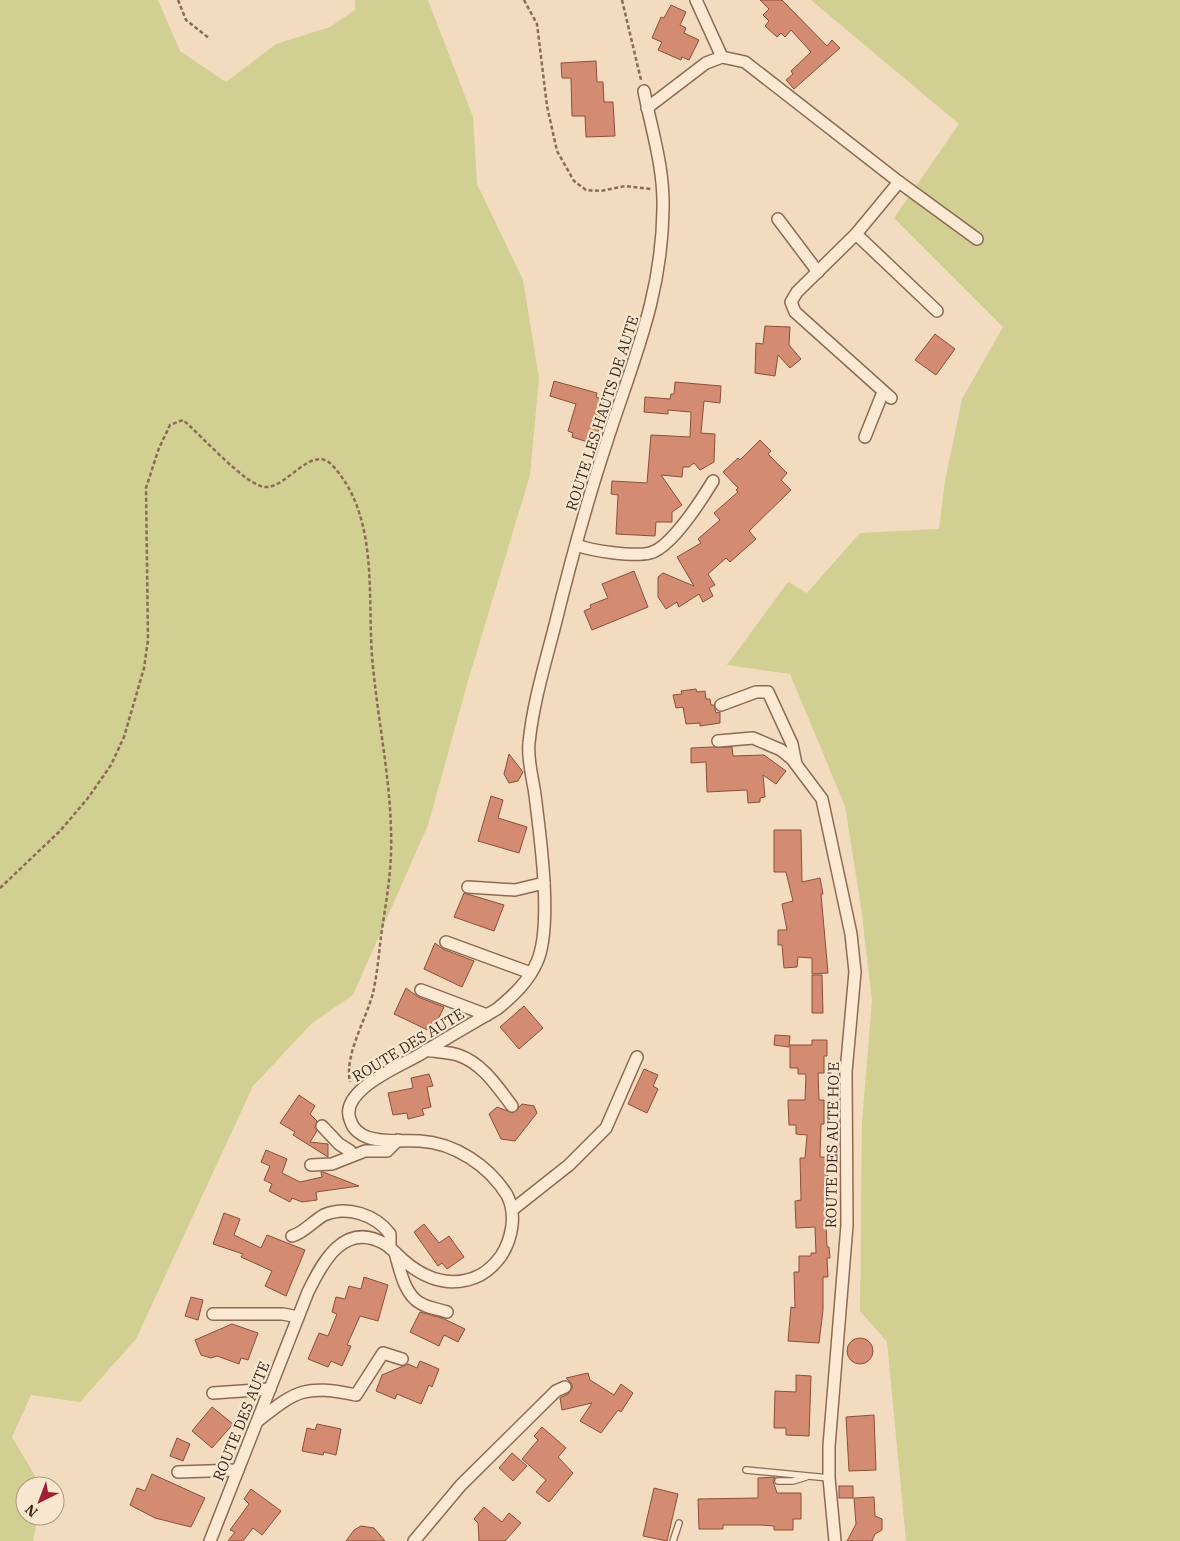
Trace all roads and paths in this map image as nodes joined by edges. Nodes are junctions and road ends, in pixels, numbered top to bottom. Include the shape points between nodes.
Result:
1 (178, 0) edge
2 (524, 0) edge
3 (622, 0) edge
4 (696, 0) edge
5 (210, 39) dead end
6 (722, 57) junction
7 (644, 91) joint
8 (647, 108) junction
9 (899, 182) junction
10 (662, 190) junction
11 (778, 219) dead end
12 (856, 234) junction
13 (977, 239) dead end
14 (818, 272) junction
15 (937, 311) dead end
16 (865, 437) dead end
17 (712, 481) dead end
18 (576, 545) junction
19 (720, 704) dead end
20 (718, 741) dead end
21 (796, 765) junction
22 (540, 833) joint
23 (544, 883) junction
24 (468, 886) dead end
25 (0, 888) edge
26 (446, 942) dead end
27 (531, 973) junction
28 (421, 990) dead end
29 (487, 1015) junction
30 (426, 1050) junction
31 (637, 1057) dead end
32 (353, 1096) junction
33 (512, 1106) dead end
34 (322, 1126) dead end
35 (398, 1140) junction
36 (353, 1155) junction
37 (311, 1165) dead end
38 (512, 1210) junction
39 (292, 1236) dead end
40 (392, 1250) junction
41 (447, 1312) dead end
42 (213, 1314) dead end
43 (298, 1317) junction
44 (402, 1359) dead end
45 (565, 1387) dead end
46 (270, 1389) junction
47 (213, 1393) dead end
48 (257, 1422) junction
49 (238, 1470) junction
50 (746, 1470) dead end
51 (178, 1472) dead end
52 (808, 1477) junction
53 (829, 1478) junction
54 (778, 1482) dead end
55 (679, 1523) dead end
56 (210, 1541) edge
57 (414, 1541) edge
58 (673, 1541) edge
59 (835, 1541) edge

1 - 5 path via 186,20
2 - 10 path via 538,24 547,106 557,151 574,181 586,190 601,191 625,186
3 - 7 path
4 - 6 street
6 - 8 street via 706,63
6 - 9 street via 744,62
7 - 8 street, ROUTE LES HAUTS DE AUTE
8 - 10 street, ROUTE LES HAUTS DE AUTE via 662,168
9 - 12 street
9 - 13 street
10 - 18 street, ROUTE LES HAUTS DE AUTE via 655,291 644,335 607,440
11 - 14 street
12 - 14 street
12 - 15 street
14 - 16 street via 791,302 796,312 887,395
17 - 18 street via 664,545 650,553 622,553
18 - 22 street, ROUTE LES HAUTS DE AUTE via 544,668 529,745
19 - 21 street via 756,692 768,692 792,744
20 - 21 street, ROUTE DES AUTE HO'E via 753,738 792,758
21 - 53 street, ROUTE DES AUTE HO'E via 822,798 851,934 855,972 846,1082 846,1250 831,1406
22 - 23 street, ROUTE DES AUTE
23 - 24 street via 515,890
23 - 27 street, ROUTE DES AUTE via 544,919 538,959
25 - 32 path via 60,831 88,798 108,770 124,737 144,668 148,640 146,488 170,425 183,420 238,471 263,487 284,480 310,462 326,460 346,487 361,521 369,570 373,666 388,789 390,855 382,926 373,992 347,1069
26 - 27 street
27 - 29 street, ROUTE DES AUTE via 516,994
28 - 29 street
29 - 30 street, ROUTE DES AUTE
30 - 32 street, ROUTE DES AUTE
30 - 33 street via 468,1059 486,1074
31 - 38 street via 606,1128 569,1165
32 - 35 street, ROUTE DES AUTE via 348,1116 352,1126 367,1137
34 - 36 street
35 - 36 street via 387,1151 365,1151
35 - 38 street, ROUTE DES AUTE via 423,1141 457,1151 476,1162 500,1185
36 - 37 street via 332,1164
38 - 40 street, ROUTE DES AUTE via 510,1237 501,1256 474,1278 458,1282 425,1276
39 - 40 street via 324,1215 356,1212 383,1225 390,1234
40 - 41 street via 412,1296 429,1307
40 - 43 street, ROUTE DES AUTE via 373,1239 360,1238 334,1248 320,1268
42 - 43 street via 284,1314
43 - 46 street, ROUTE DES AUTE
44 - 48 street via 382,1353 356,1395 314,1389 298,1392
45 - 57 street via 556,1391 461,1485
46 - 47 street
46 - 48 street, ROUTE DES AUTE
48 - 49 street, ROUTE DES AUTE
49 - 51 street
49 - 56 street, ROUTE DES AUTE
50 - 52 lane
52 - 53 lane
52 - 54 lane
53 - 59 street, ROUTE DES AUTE HO'E
55 - 58 lane

